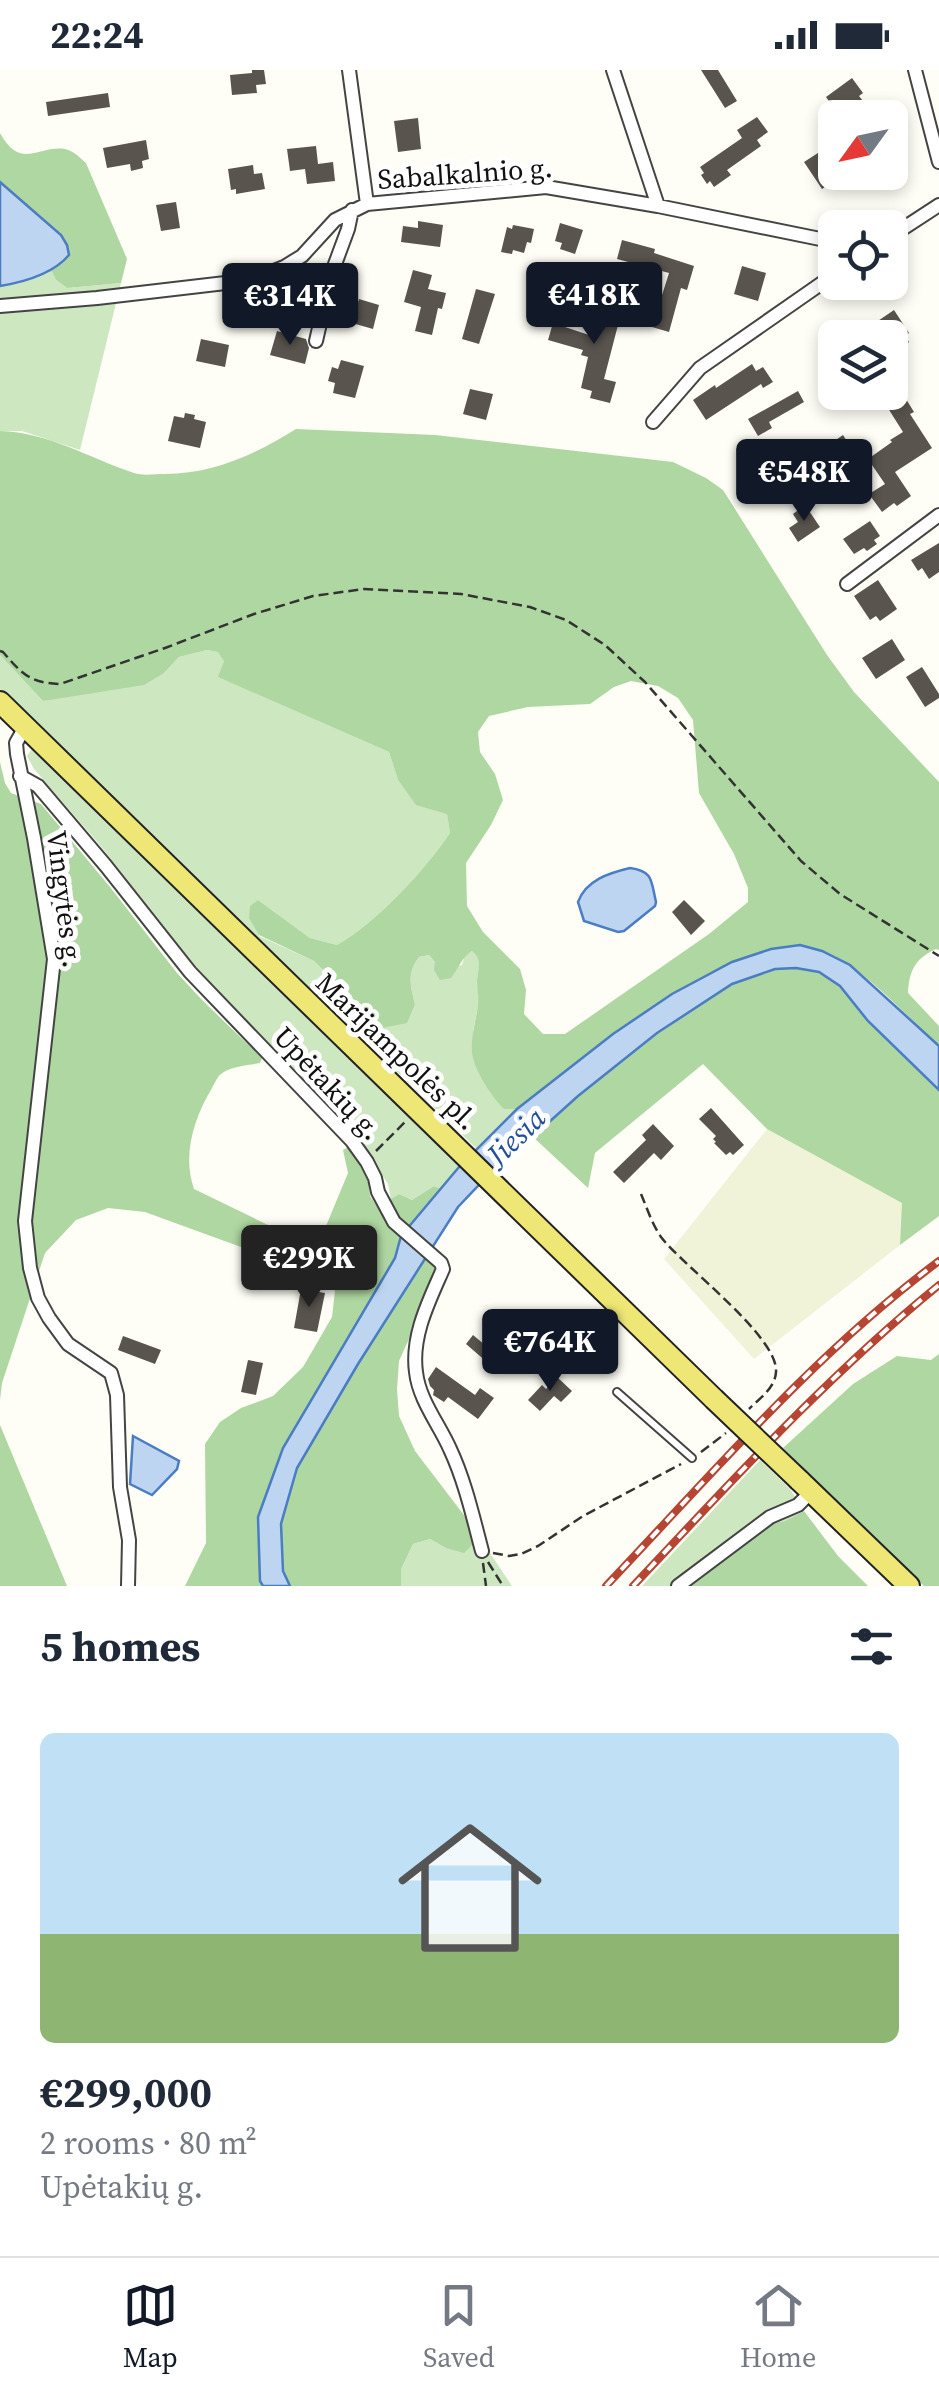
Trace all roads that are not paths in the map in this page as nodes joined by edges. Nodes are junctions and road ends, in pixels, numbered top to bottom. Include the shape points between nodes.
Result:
1 (349, 70) edge
2 (614, 70) edge
3 (915, 70) edge
4 (939, 162) edge
5 (367, 204) junction
6 (939, 205) edge
7 (658, 206) junction
8 (352, 210) junction
9 (908, 225) edge
10 (818, 239) edge
11 (818, 286) edge
12 (0, 306) edge
13 (316, 341) dead end
14 (652, 422) dead end
15 (939, 515) edge
16 (847, 584) dead end
17 (0, 702) edge
18 (25, 727) junction
19 (20, 776) junction
20 (617, 1392) dead end
21 (692, 1458) road end
22 (805, 1486) junction
23 (482, 1552) road end
24 (128, 1586) edge
25 (678, 1586) edge
26 (909, 1586) edge

1 - 5 street
2 - 7 street
3 - 4 street
5 - 7 street, Sabalkalnio g. via 546,188
5 - 8 street, Sabalkalnio g.
6 - 9 street
7 - 10 street, Sabalkalnio g.
8 - 12 street, Sabalkalnio g. via 302,256 251,280
8 - 13 street
11 - 14 street via 700,368
15 - 16 street
17 - 18 main road, Marijampolės pl.
18 - 19 street, Vingytės g. via 16,743
18 - 22 main road, Marijampolės pl., bridge via 414,1114
19 - 23 street, Upėtakių g. via 38,786 190,972 352,1140 394,1222 441,1263 417,1342 416,1372 460,1474
19 - 24 street, Vingytės g. via 54,959 26,1221 30,1268 49,1318 68,1344 111,1374 118,1395
20 - 21 lane
22 - 25 street via 798,1505 770,1517
22 - 26 main road, Marijampolės pl.

